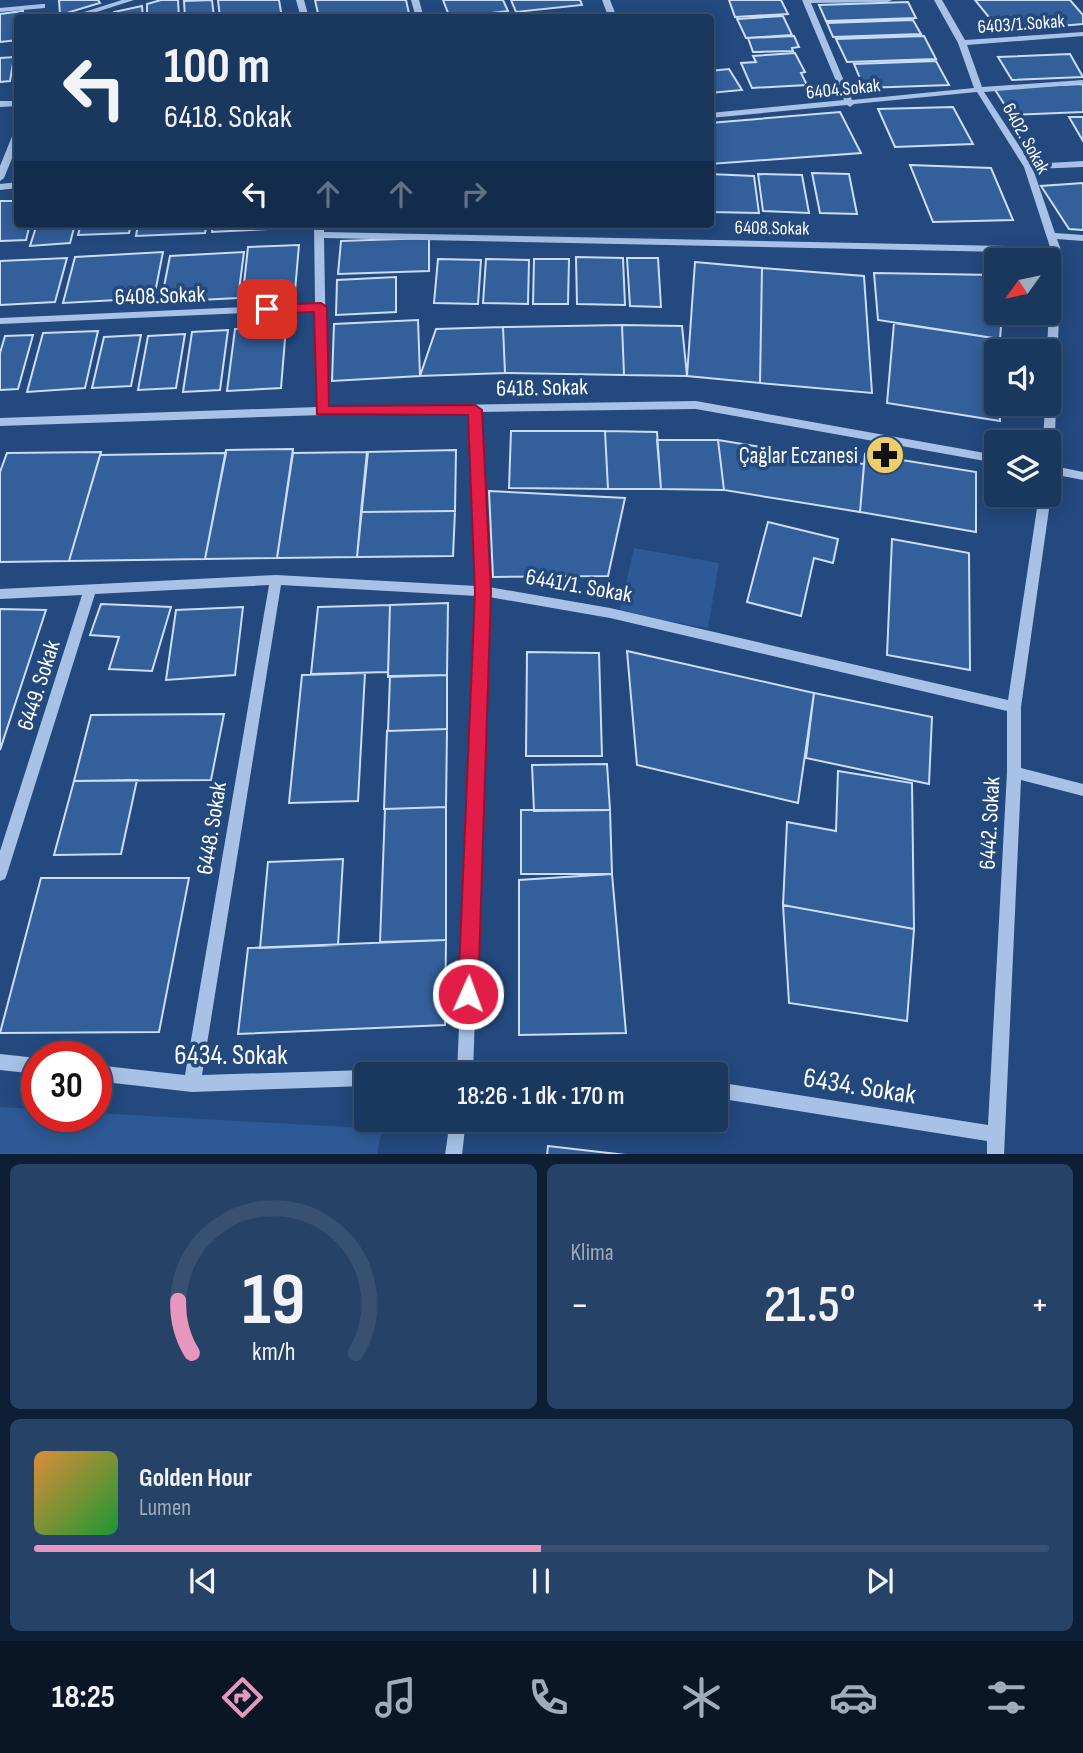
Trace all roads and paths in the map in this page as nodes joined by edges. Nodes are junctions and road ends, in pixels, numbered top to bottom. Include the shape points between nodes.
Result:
1 (130, 0) edge
2 (888, 0) edge
3 (938, 0) edge
4 (806, 1) edge
5 (42, 3) edge
6 (0, 9) edge
7 (82, 14) edge
8 (1083, 34) edge
9 (962, 43) junction
10 (1083, 82) edge
11 (978, 88) junction
12 (850, 104) junction
13 (714, 116) edge
14 (14, 141) edge
15 (1083, 164) edge
16 (1028, 167) junction
17 (0, 177) edge
18 (320, 230) edge
19 (1051, 236) junction
20 (1083, 238) edge
21 (984, 248) edge
22 (1055, 248) edge
23 (321, 307) junction
24 (0, 321) edge
25 (1053, 326) edge
26 (475, 410) junction
27 (322, 411) junction
28 (0, 422) edge
29 (1049, 430) edge
30 (984, 457) edge
31 (1061, 472) edge
32 (1083, 476) edge
33 (1043, 507) edge
34 (276, 580) junction
35 (90, 590) junction
36 (483, 592) junction
37 (0, 594) edge
38 (1014, 707) junction
39 (1014, 772) junction
40 (1083, 790) edge
41 (0, 874) edge
42 (0, 1062) edge
43 (465, 1062) edge
44 (21, 1064) edge
45 (112, 1075) edge
46 (354, 1077) edge
47 (192, 1084) junction
48 (728, 1092) edge
49 (456, 1132) edge
50 (995, 1134) junction
51 (453, 1154) edge
52 (995, 1154) edge

1 - 7 street
2 - 4 street
3 - 9 street, 6402. Sokak
4 - 12 street
5 - 6 street
8 - 9 street, 6403/1.Sokak
9 - 11 street, 6402. Sokak
10 - 11 street
11 - 12 street, 6404.Sokak
11 - 16 street, 6402. Sokak
12 - 13 street, 6404.Sokak
14 - 17 street
15 - 16 street
16 - 19 street, 6402. Sokak
18 - 21 street, 6408.Sokak
18 - 23 street
19 - 20 street
19 - 22 street, 6402. Sokak
23 - 24 street, 6408.Sokak
23 - 27 street
25 - 29 street, 6402. Sokak
26 - 27 street, 6418. Sokak
26 - 30 street, 6418. Sokak via 696,405
26 - 36 street
27 - 28 street, 6418. Sokak
31 - 32 street
33 - 38 street, 6442. Sokak
34 - 35 street, 6441/1. Sokak
34 - 36 street, 6441/1. Sokak
34 - 47 street, 6448. Sokak
35 - 37 street, 6441/1. Sokak
35 - 41 street, 6449. Sokak
36 - 38 street, 6441/1. Sokak via 610,613
36 - 43 street
38 - 39 street, 6442. Sokak
39 - 40 street
39 - 50 street, 6442. Sokak
42 - 44 street
45 - 47 street, 6434. Sokak
46 - 47 street, 6434. Sokak
48 - 50 street, 6434. Sokak
49 - 51 street
50 - 52 street, 6442. Sokak

